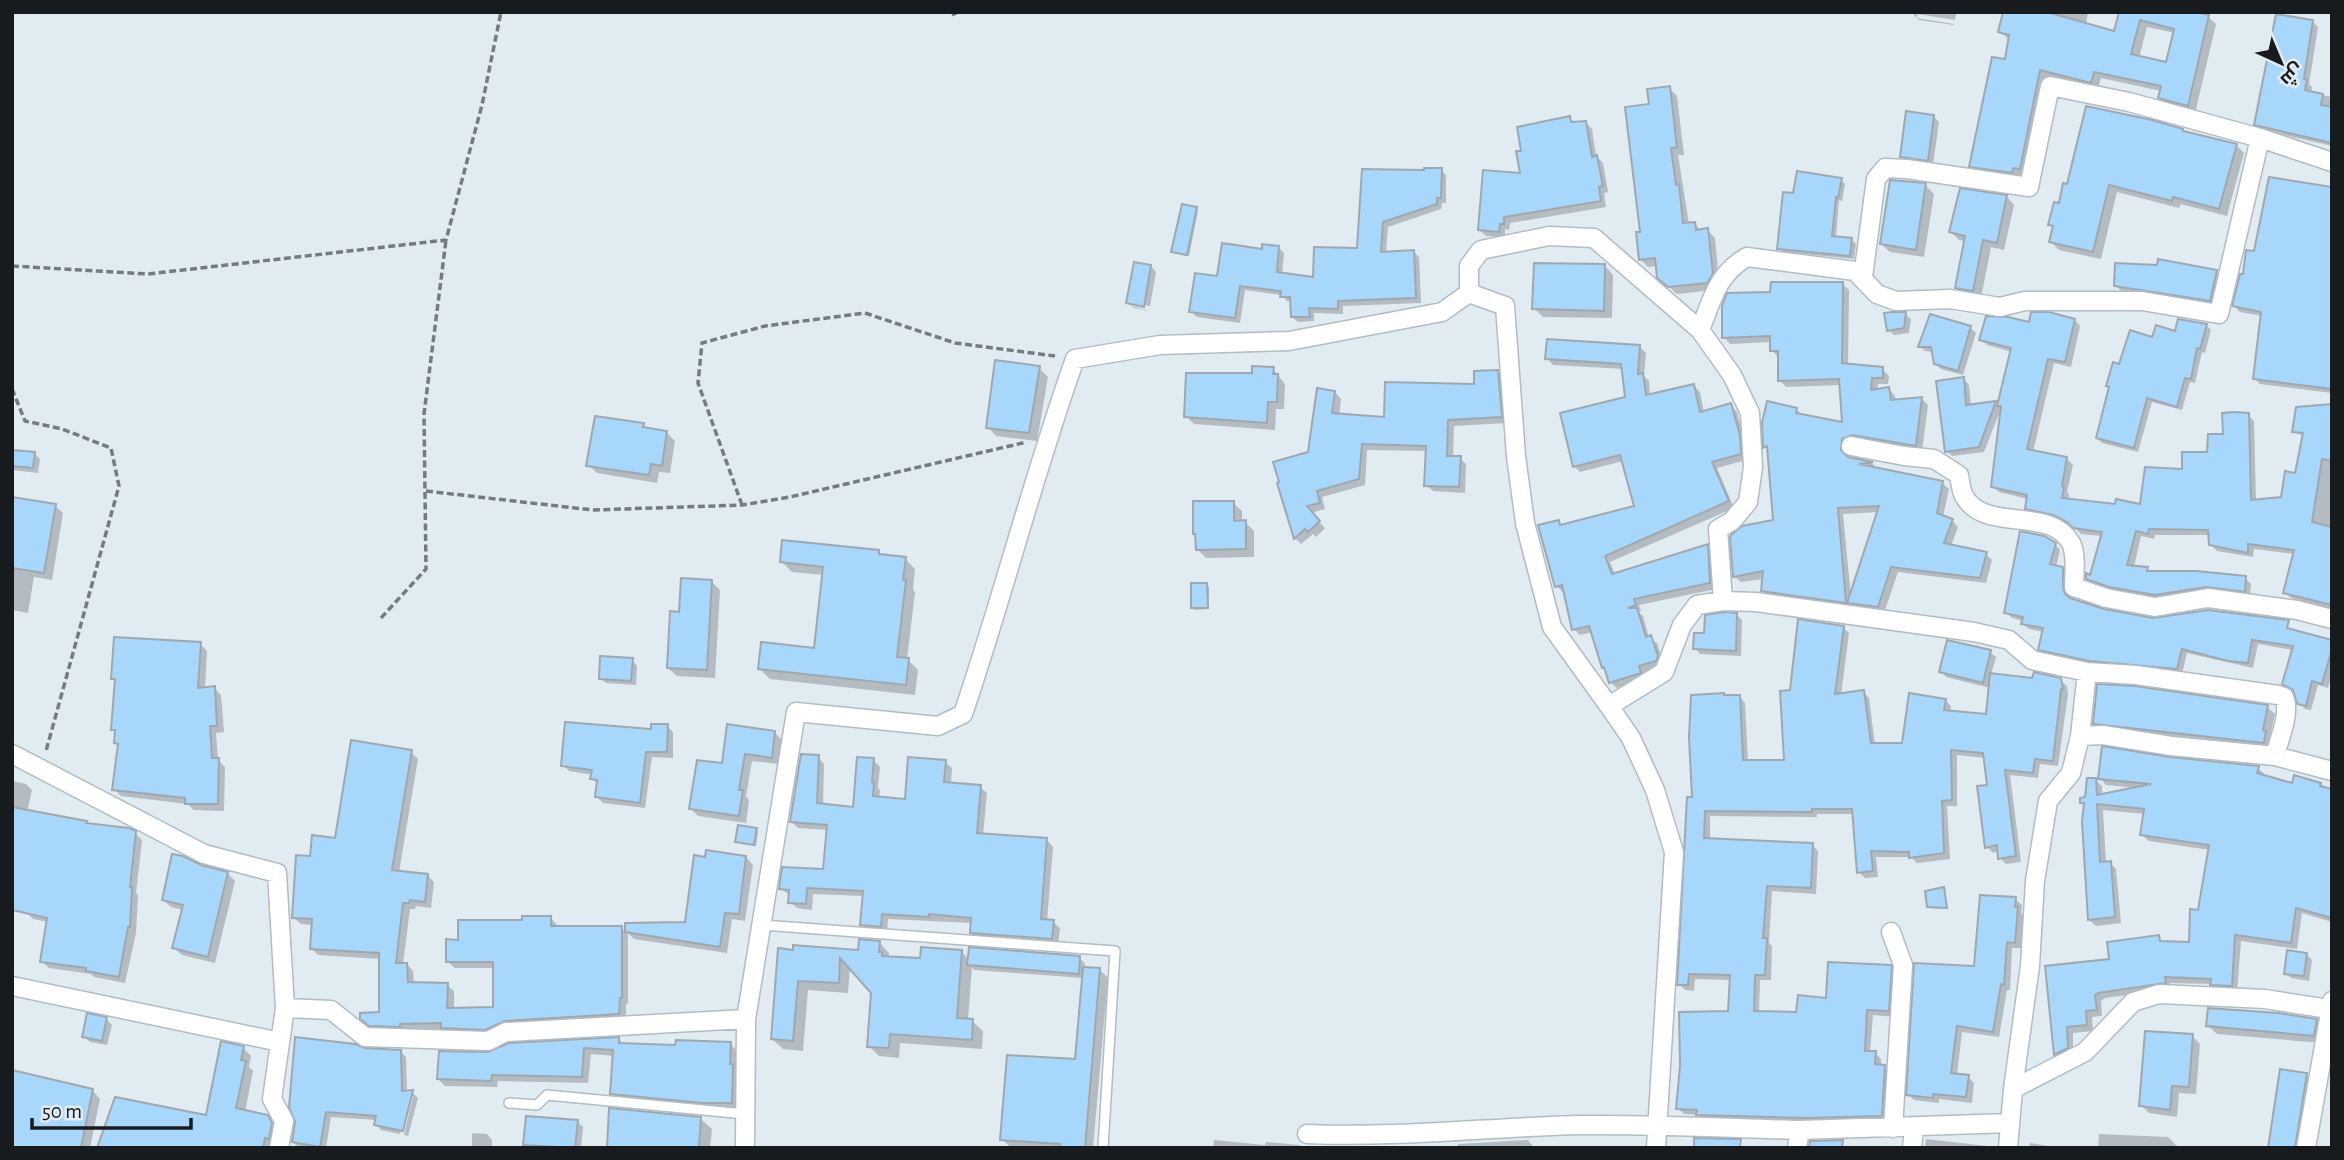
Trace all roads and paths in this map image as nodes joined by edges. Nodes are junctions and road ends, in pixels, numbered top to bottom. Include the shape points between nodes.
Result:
1 (501, 12) edge
2 (958, 12) edge
3 (952, 15) dead end
4 (2260, 138) junction
5 (2332, 162) edge
6 (446, 240) junction
7 (12, 265) edge
8 (1863, 277) junction
9 (1469, 293) junction
10 (1700, 330) junction
11 (1075, 359) junction
12 (12, 389) edge
13 (1046, 438) junction
14 (1852, 446) dead end
15 (426, 491) junction
16 (742, 505) junction
17 (1723, 601) junction
18 (381, 618) dead end
19 (2332, 619) edge
20 (2087, 672) junction
21 (1609, 706) junction
22 (2080, 736) junction
23 (12, 754) edge
24 (2275, 756) junction
25 (41, 769) junction
26 (2332, 771) edge
27 (761, 925) junction
28 (1891, 932) dead end
29 (12, 986) edge
30 (2331, 1005) edge
31 (285, 1008) junction
32 (746, 1019) junction
33 (280, 1042) junction
34 (2013, 1089) junction
35 (509, 1103) dead end
36 (746, 1114) junction
37 (2010, 1123) junction
38 (1658, 1125) junction
39 (1893, 1128) junction
40 (1914, 1128) junction
41 (1307, 1135) dead end
42 (1799, 1139) edge
43 (279, 1148) edge
44 (745, 1148) edge
45 (1103, 1148) edge
46 (1656, 1148) edge
47 (1912, 1148) edge
48 (2008, 1148) edge
49 (2306, 1148) edge

1 - 6 path
2 - 3 path
4 - 5 street
4 - 8 street via 2219,314 2142,301 2025,301 2000,307 1950,299 1896,301 1877,294
4 - 8 street via 2050,86 2029,187 1885,168 1876,179
6 - 7 path via 148,274
6 - 15 path via 424,414
8 - 10 street via 1855,271 1747,257 1732,266 1719,284
9 - 10 street via 1469,265 1481,250 1549,236 1594,239
9 - 11 street via 1442,312 1289,341 1160,345
9 - 21 street via 1505,306 1525,523 1552,627
10 - 17 street via 1732,375 1750,413 1753,467 1748,502 1718,529
11 - 13 street
11 - 16 path via 955,343 865,313 765,326 702,343 698,383
12 - 25 path via 25,421 62,429 111,449 119,486
13 - 16 path
13 - 27 street via 989,638 962,714 938,726 796,712
14 - 19 street via 1934,459 1959,475 1964,496 1980,512 2062,531 2072,545 2074,587 2086,592 2155,607 2207,598
15 - 16 path via 593,510
15 - 18 path via 426,569
17 - 20 street via 1756,601 1974,632 2009,640 2032,660
17 - 21 street via 1697,605 1682,625 1664,672
20 - 22 street
20 - 24 street via 2284,697 2286,711
21 - 38 street via 1631,738 1655,790 1674,852
22 - 24 street
22 - 34 street via 2071,773 2048,801
23 - 25 street
24 - 26 street
25 - 31 street via 204,854 277,873
27 - 32 street
27 - 45 lane via 1115,951
28 - 39 street via 1903,965
29 - 33 street
30 - 34 street via 2159,994 2133,1002 2085,1052
30 - 49 street
31 - 32 street via 331,1010 365,1038 488,1041 506,1031
31 - 33 street
32 - 36 street
33 - 43 street via 272,1099 284,1121
34 - 37 street
35 - 36 lane via 537,1105 547,1094
36 - 44 street
37 - 40 street
37 - 48 street
38 - 41 street
38 - 42 street
38 - 46 street
39 - 40 street
39 - 42 street
40 - 47 street

